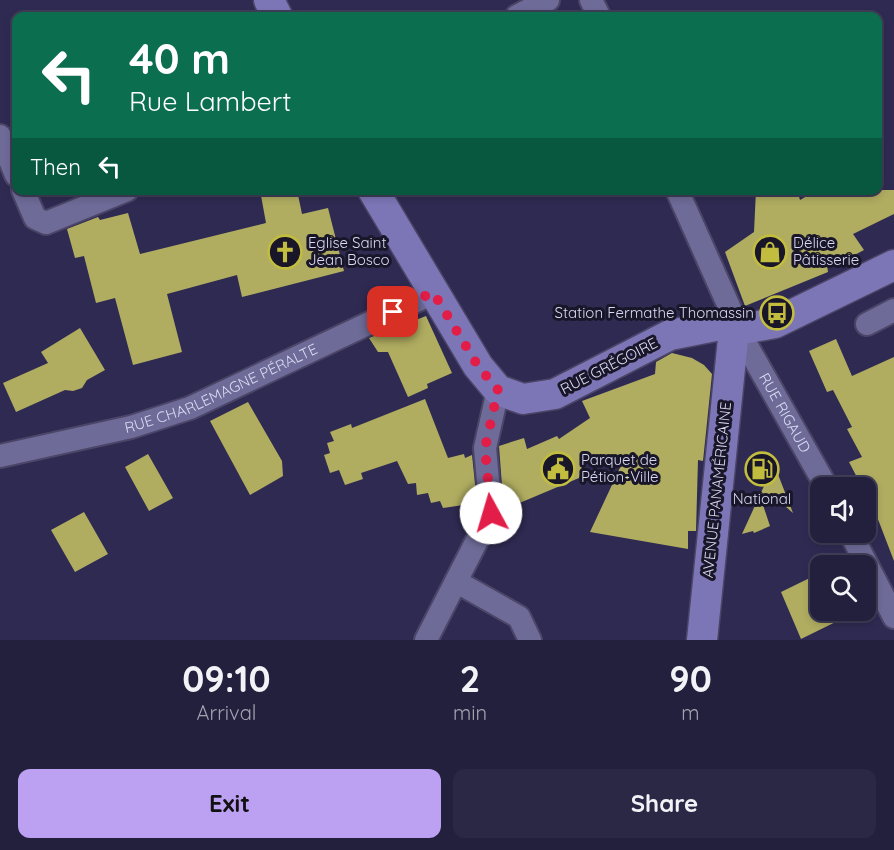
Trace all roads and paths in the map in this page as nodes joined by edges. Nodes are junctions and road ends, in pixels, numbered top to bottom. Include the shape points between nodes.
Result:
1 (548, 0) edge
2 (525, 12) edge
3 (0, 136) edge
4 (12, 165) edge
5 (25, 195) edge
6 (115, 195) edge
7 (376, 195) edge
8 (679, 195) edge
9 (894, 265) edge
10 (433, 292) junction
11 (894, 310) edge
12 (867, 324) dead end
13 (735, 328) junction
14 (498, 390) junction
15 (0, 456) edge
16 (821, 477) edge
17 (856, 543) edge
18 (457, 582) junction
19 (894, 617) edge
20 (426, 640) edge
21 (530, 640) edge
22 (702, 640) edge

1 - 2 street
3 - 4 street
5 - 6 street via 35,218 46,224
7 - 10 main road
8 - 13 street, RUE RIGAUD
9 - 13 main road, RUE GRÉGOIRE via 775,323
10 - 14 main road via 478,366
10 - 15 street, RUE CHARLEMAGNE PÉRALTE via 190,408 131,427
11 - 12 street
13 - 14 main road, RUE GRÉGOIRE via 670,335 555,393 524,399
13 - 16 street, RUE RIGAUD
13 - 22 main road, AVENUE PANAMÉRICAINE
14 - 18 street via 485,448 491,513
17 - 19 street
18 - 20 street
18 - 21 street via 519,617

